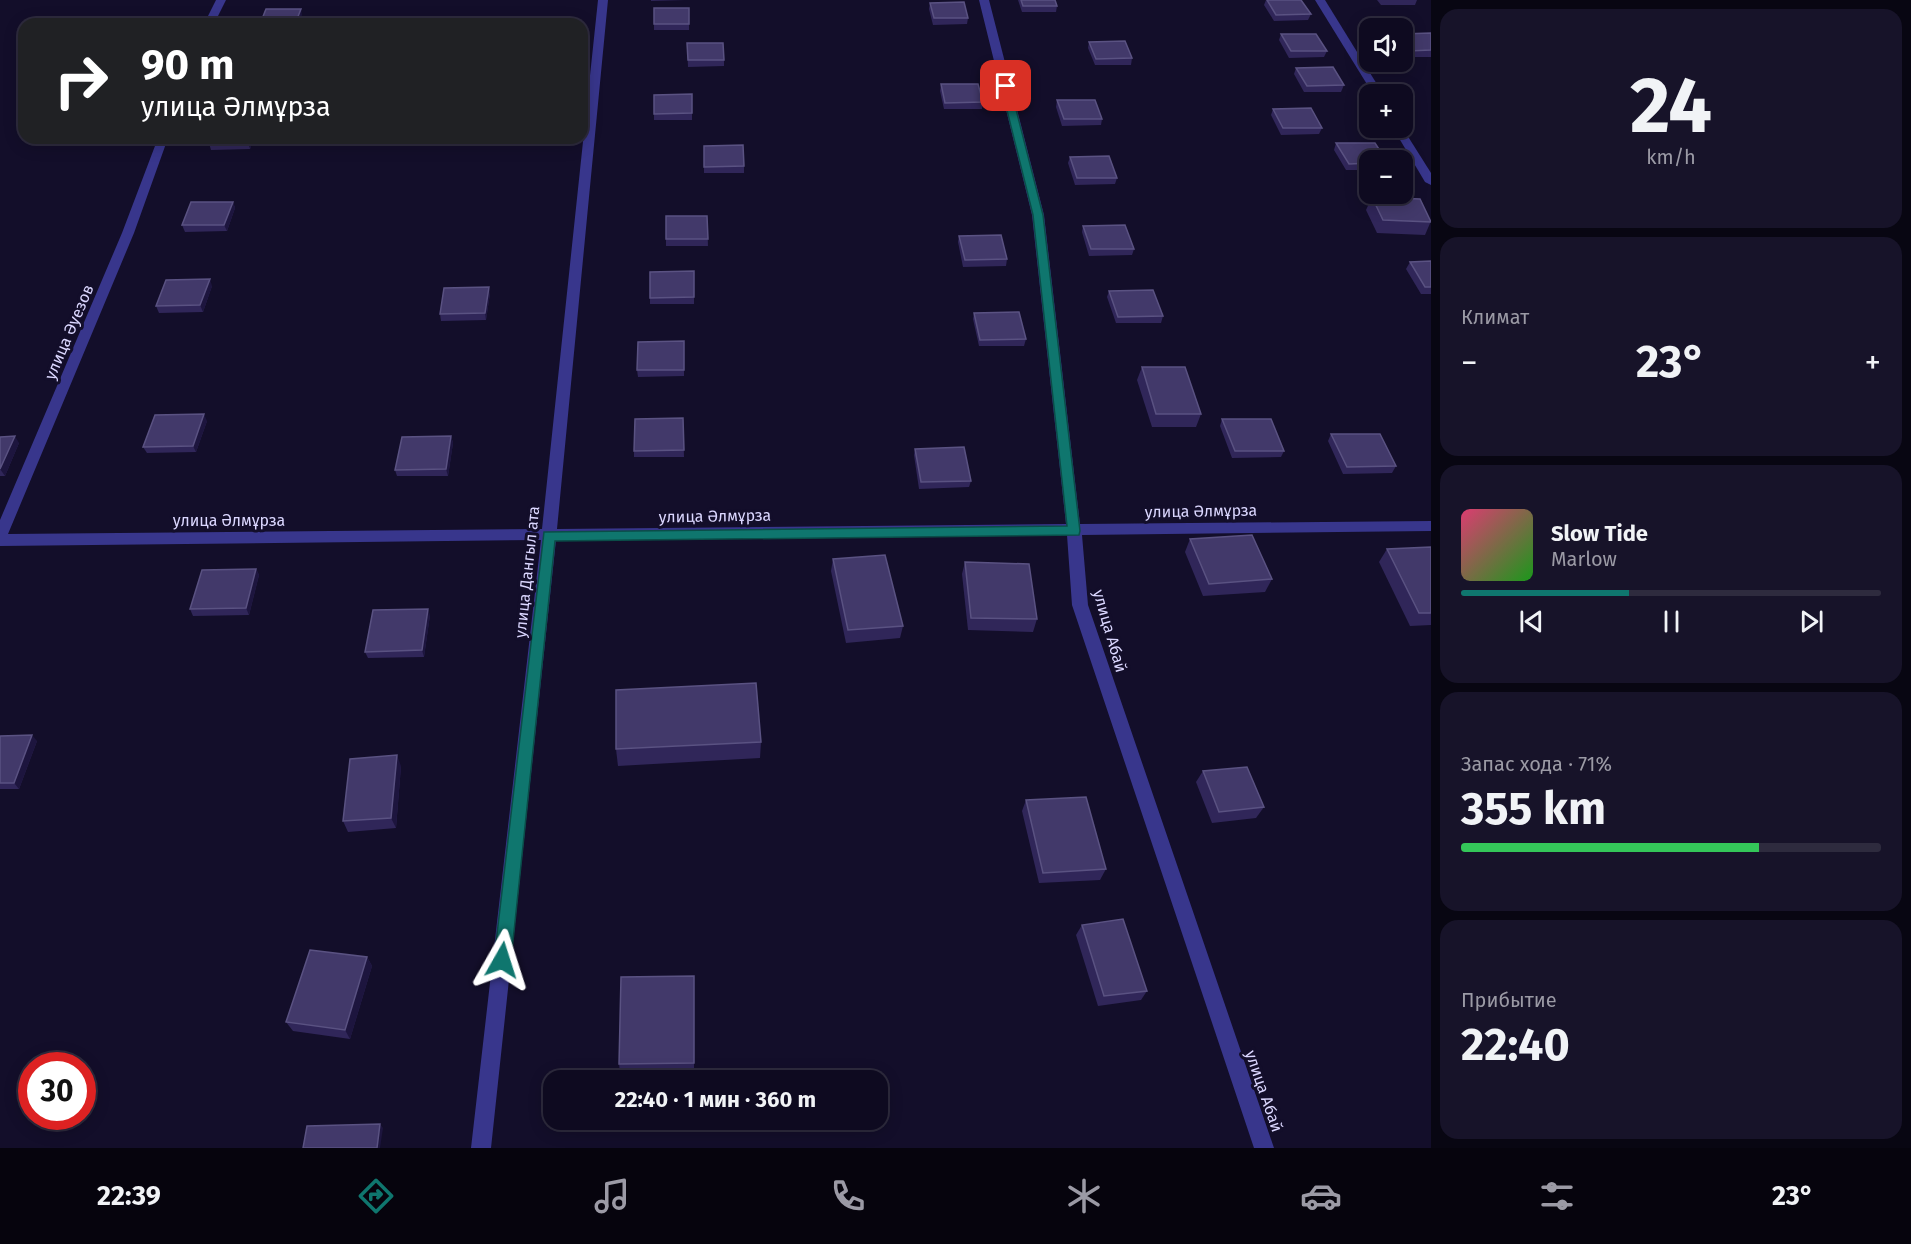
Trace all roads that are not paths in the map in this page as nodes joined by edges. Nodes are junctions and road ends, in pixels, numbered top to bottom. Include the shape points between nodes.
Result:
1 (221, 0) edge
2 (603, 0) edge
3 (984, 0) edge
4 (1320, 0) edge
5 (212, 18) edge
6 (1372, 84) edge
7 (1404, 138) edge
8 (161, 144) edge
9 (1431, 182) edge
10 (1431, 526) edge
11 (1074, 531) junction
12 (549, 536) junction
13 (0, 538) edge
14 (481, 1148) edge
15 (1264, 1148) edge

1 - 5 street
2 - 12 street, улица Дангыл ата
3 - 11 street, улица Абай via 1038,215
4 - 6 street
7 - 9 street
8 - 13 street, улица Әуезов via 129,233
10 - 11 street, улица Әлмұрза
11 - 12 street, улица Әлмұрза
11 - 15 street, улица Абай via 1080,605
12 - 13 street, улица Әлмұрза
12 - 14 street, улица Дангыл ата

